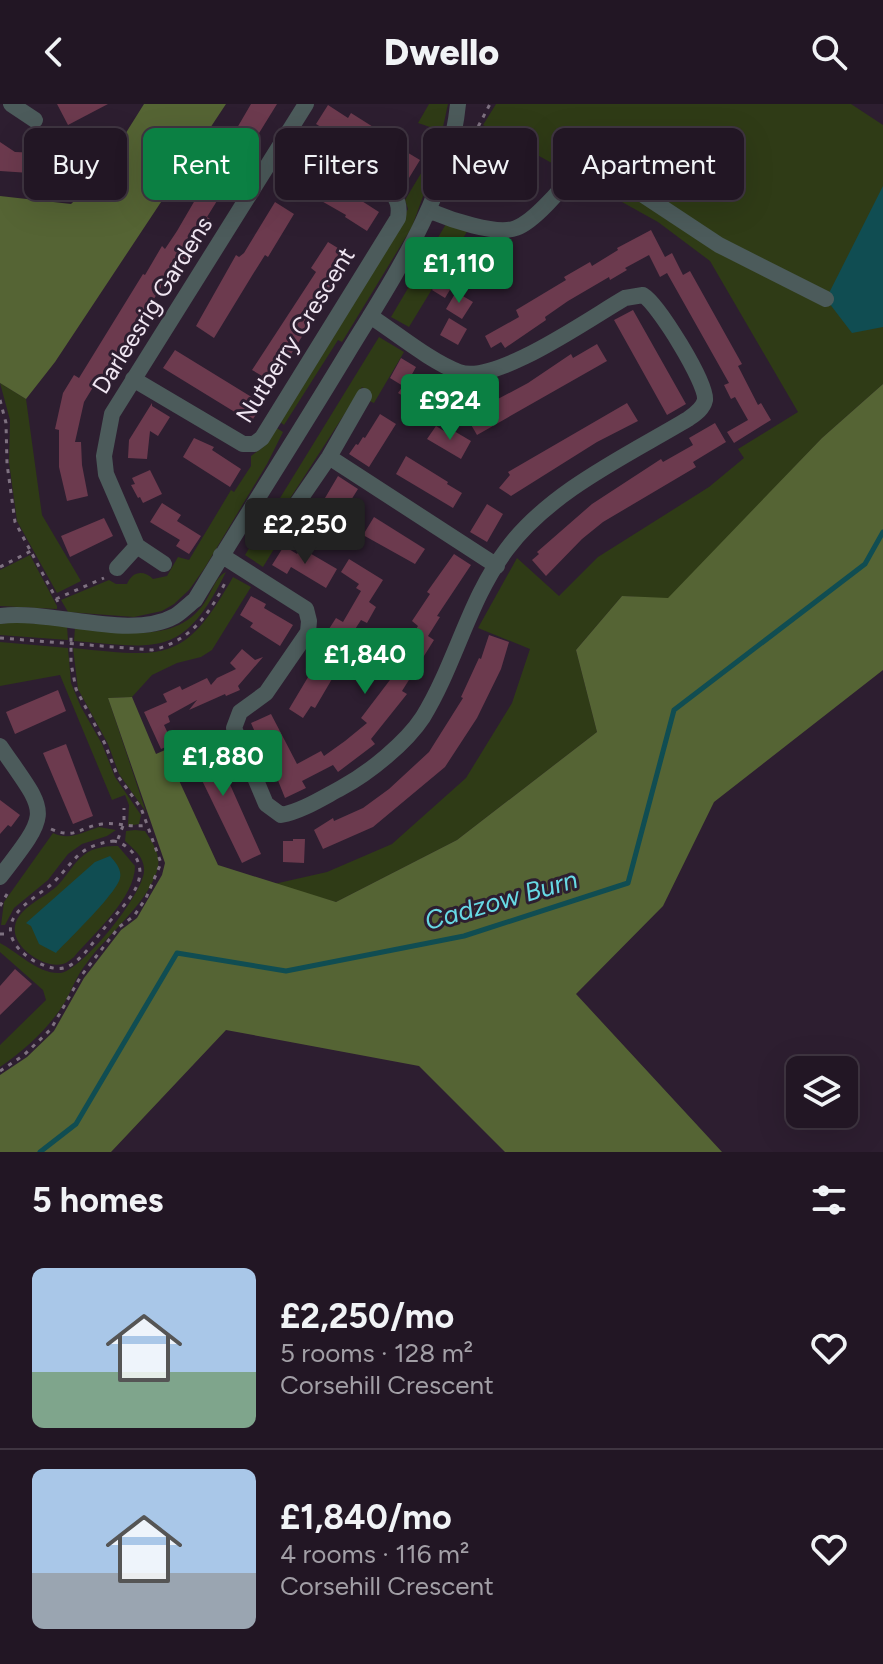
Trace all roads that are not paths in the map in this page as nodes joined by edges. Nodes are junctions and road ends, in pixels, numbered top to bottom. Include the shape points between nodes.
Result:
1 (11, 104) edge
2 (306, 104) edge
3 (458, 104) edge
4 (35, 120) dead end
5 (292, 128) edge
6 (275, 154) edge
7 (396, 200) edge
8 (430, 211) junction
9 (826, 299) dead end
10 (370, 316) junction
11 (133, 379) junction
12 (364, 396) dead end
13 (329, 457) junction
14 (287, 518) dead end
15 (137, 546) junction
16 (221, 555) junction
17 (164, 564) dead end
18 (497, 566) junction
19 (117, 568) road end
20 (0, 616) edge
21 (0, 746) edge
22 (0, 877) edge

1 - 4 street
2 - 5 street, Darleesrig Gardens
3 - 8 street via 455,135
6 - 11 street, Darleesrig Gardens
7 - 11 street, Nutberry Crescent via 398,218 254,444 243,444
8 - 9 street via 482,228 516,229 580,166 610,173 719,245
8 - 10 street
10 - 16 street
10 - 18 street via 470,375 505,368 625,298 643,295 658,309 702,384 705,398 700,409 576,486 530,523
11 - 15 street, Darleesrig Gardens via 112,414 104,456 106,474
12 - 13 street
13 - 14 street
13 - 18 street
15 - 17 street
15 - 19 street
16 - 18 street via 306,609 309,621 308,632 266,693 240,712 234,728 266,804 281,815 316,802 375,766 422,719
16 - 20 street via 195,600 161,622 144,626
21 - 22 street via 37,800 38,823

